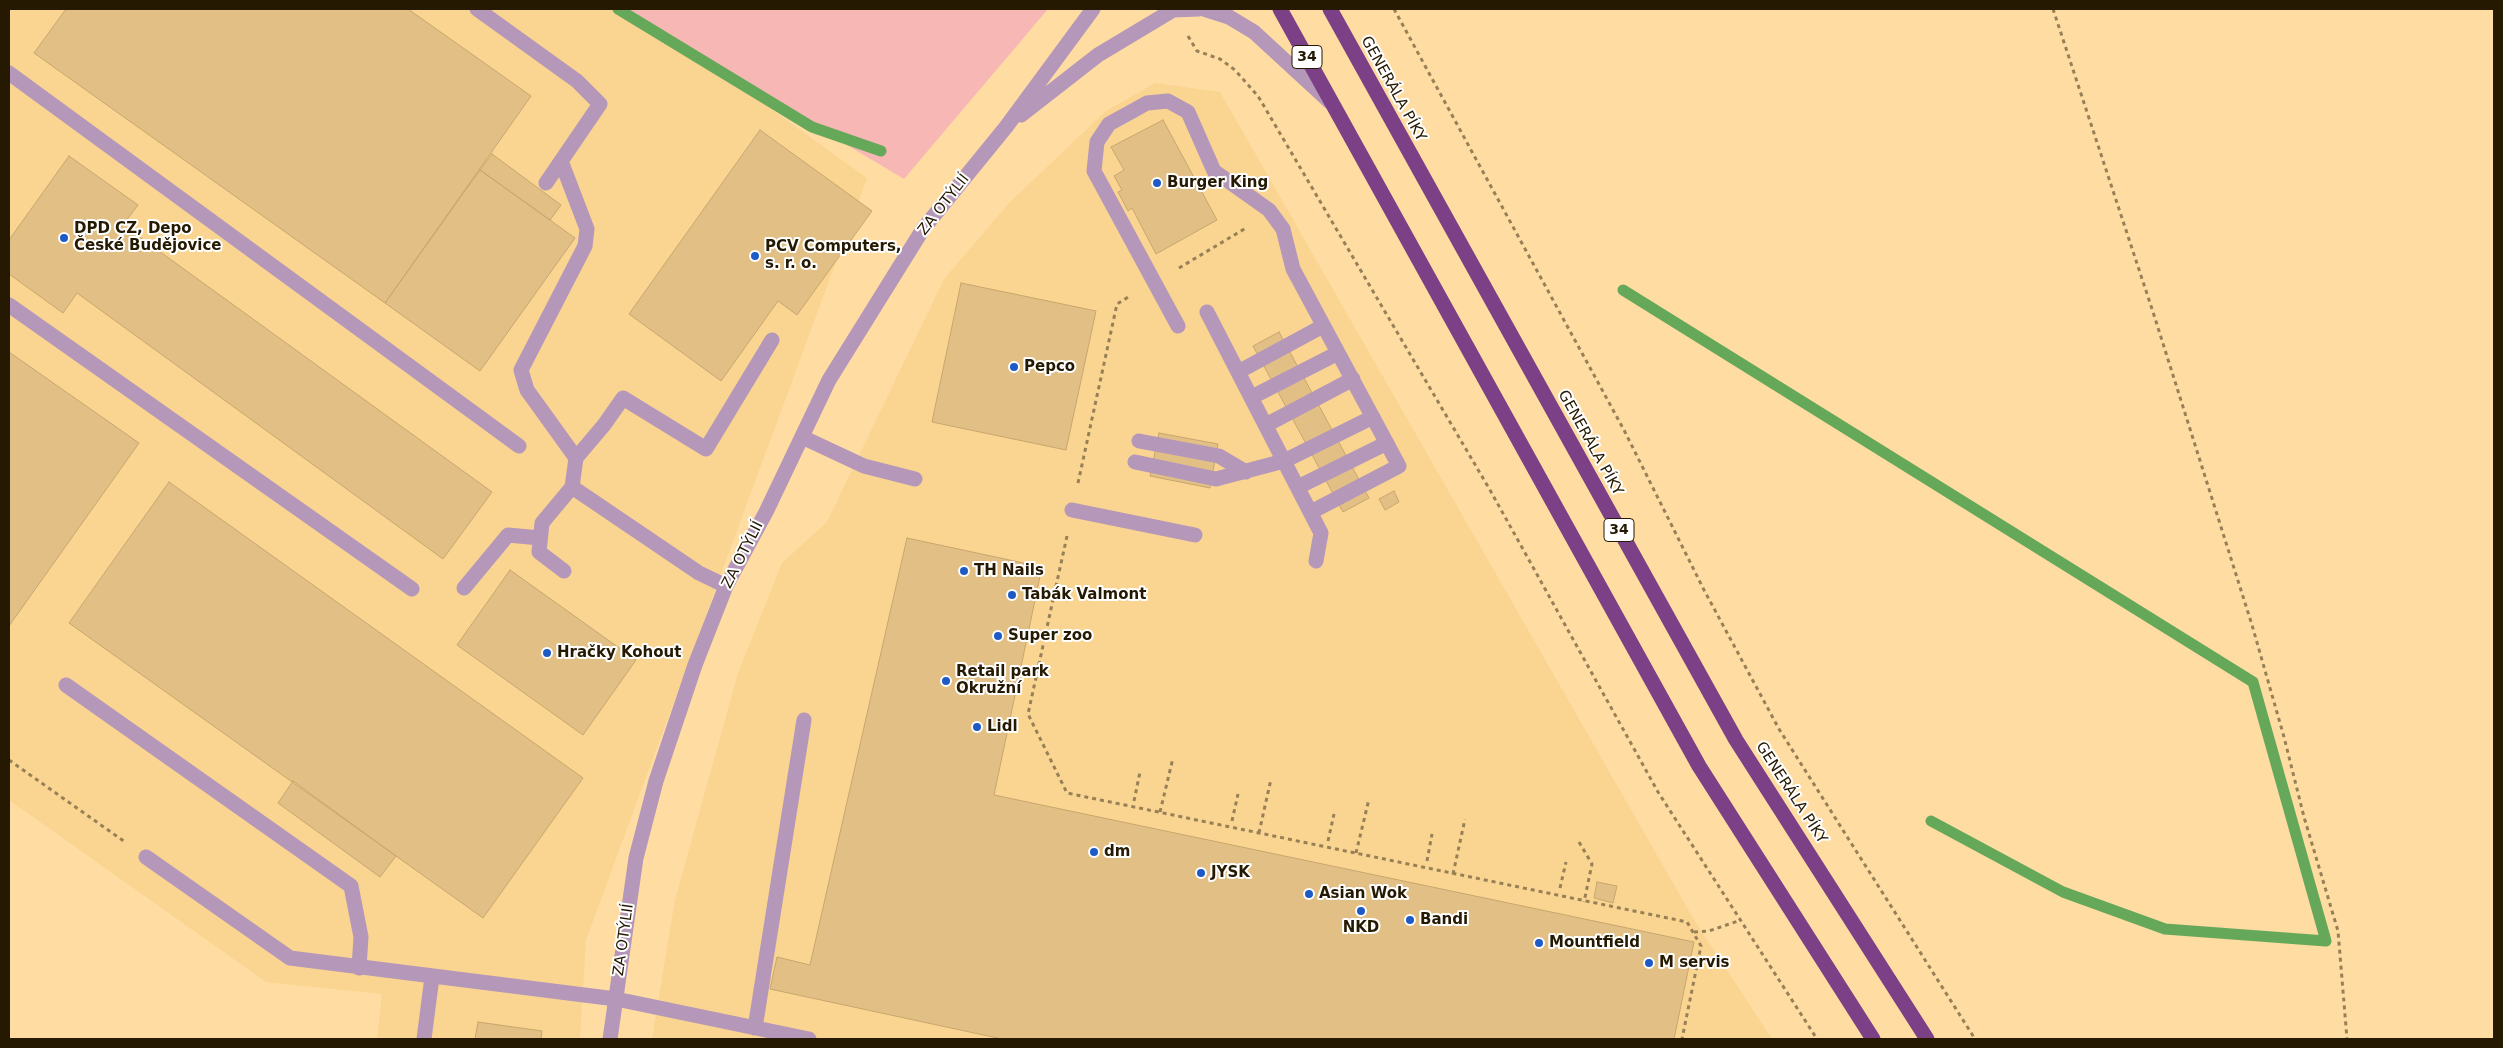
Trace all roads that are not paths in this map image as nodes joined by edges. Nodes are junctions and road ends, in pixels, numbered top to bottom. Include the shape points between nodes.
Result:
1 (477, 9) edge
2 (1093, 9) edge
3 (1198, 9) edge
4 (1204, 9) edge
5 (1280, 9) edge
6 (1330, 9) edge
7 (9, 73) edge
8 (1333, 104) junction
9 (1006, 127) junction
10 (561, 160) junction
11 (546, 183) dead end
12 (9, 306) edge
13 (1207, 312) dead end
14 (1178, 326) dead end
15 (1323, 326) junction
16 (772, 340) dead end
17 (1338, 353) junction
18 (1238, 372) junction
19 (1353, 379) junction
20 (1252, 397) junction
21 (1373, 417) junction
22 (1266, 425) junction
23 (802, 437) junction
24 (1139, 441) dead end
25 (1387, 443) junction
26 (519, 446) dead end
27 (576, 458) junction
28 (1284, 461) junction
29 (1135, 462) dead end
30 (1246, 472) junction
31 (915, 479) dead end
32 (572, 487) junction
33 (1298, 487) junction
34 (1072, 510) road end
35 (1311, 512) junction
36 (1195, 535) dead end
37 (540, 538) junction
38 (1316, 560) dead end
39 (564, 570) dead end
40 (726, 586) junction
41 (464, 588) dead end
42 (412, 589) dead end
43 (66, 686) dead end
44 (804, 720) dead end
45 (146, 856) road end
46 (359, 968) junction
47 (432, 977) junction
48 (616, 999) junction
49 (754, 1028) junction
50 (424, 1039) edge
51 (610, 1039) edge
52 (808, 1039) edge
53 (1874, 1039) edge
54 (1927, 1039) edge

1 - 10 street via 577,81 600,104
2 - 9 street, ZA OTÝLIÍ
3 - 9 street, ZA OTÝLIÍ via 1173,10 1098,55
4 - 8 street via 1229,17 1254,32
5 - 8 highway, 34
6 - 54 highway, GENERÁLA PÍKY / 34 via 1736,740
7 - 26 street
8 - 53 highway, 34 via 1699,766
9 - 23 street, ZA OTÝLIÍ via 923,229 829,380
10 - 11 street
10 - 27 street via 587,229 585,246 521,370 527,390
12 - 42 street
13 - 18 street
14 - 15 street via 1094,171 1097,142 1109,124 1147,103 1168,101 1188,112 1214,171 1269,210 1283,229 1293,269
15 - 17 street
15 - 18 street
16 - 27 street via 706,449 622,398
17 - 19 street
17 - 20 street
18 - 20 street
19 - 21 street
19 - 22 street
20 - 22 street
21 - 25 street
21 - 28 street
22 - 28 street
23 - 31 street via 864,466
23 - 40 street, ZA OTÝLIÍ
24 - 30 street via 1219,456
25 - 33 street
25 - 35 street via 1399,466
27 - 32 street
28 - 30 street
28 - 33 street
29 - 30 street via 1216,479
32 - 37 street via 542,523
32 - 40 street via 700,573
33 - 35 street
34 - 36 street
35 - 38 street via 1321,533
37 - 39 street via 539,552
37 - 41 street via 508,534
40 - 48 street, ZA OTÝLIÍ via 656,781 636,858
43 - 46 street via 351,886 361,937
44 - 49 street
45 - 46 street via 290,958
46 - 47 street
47 - 48 street
47 - 50 street
48 - 49 street
48 - 51 street, ZA OTÝLIÍ
49 - 52 street

